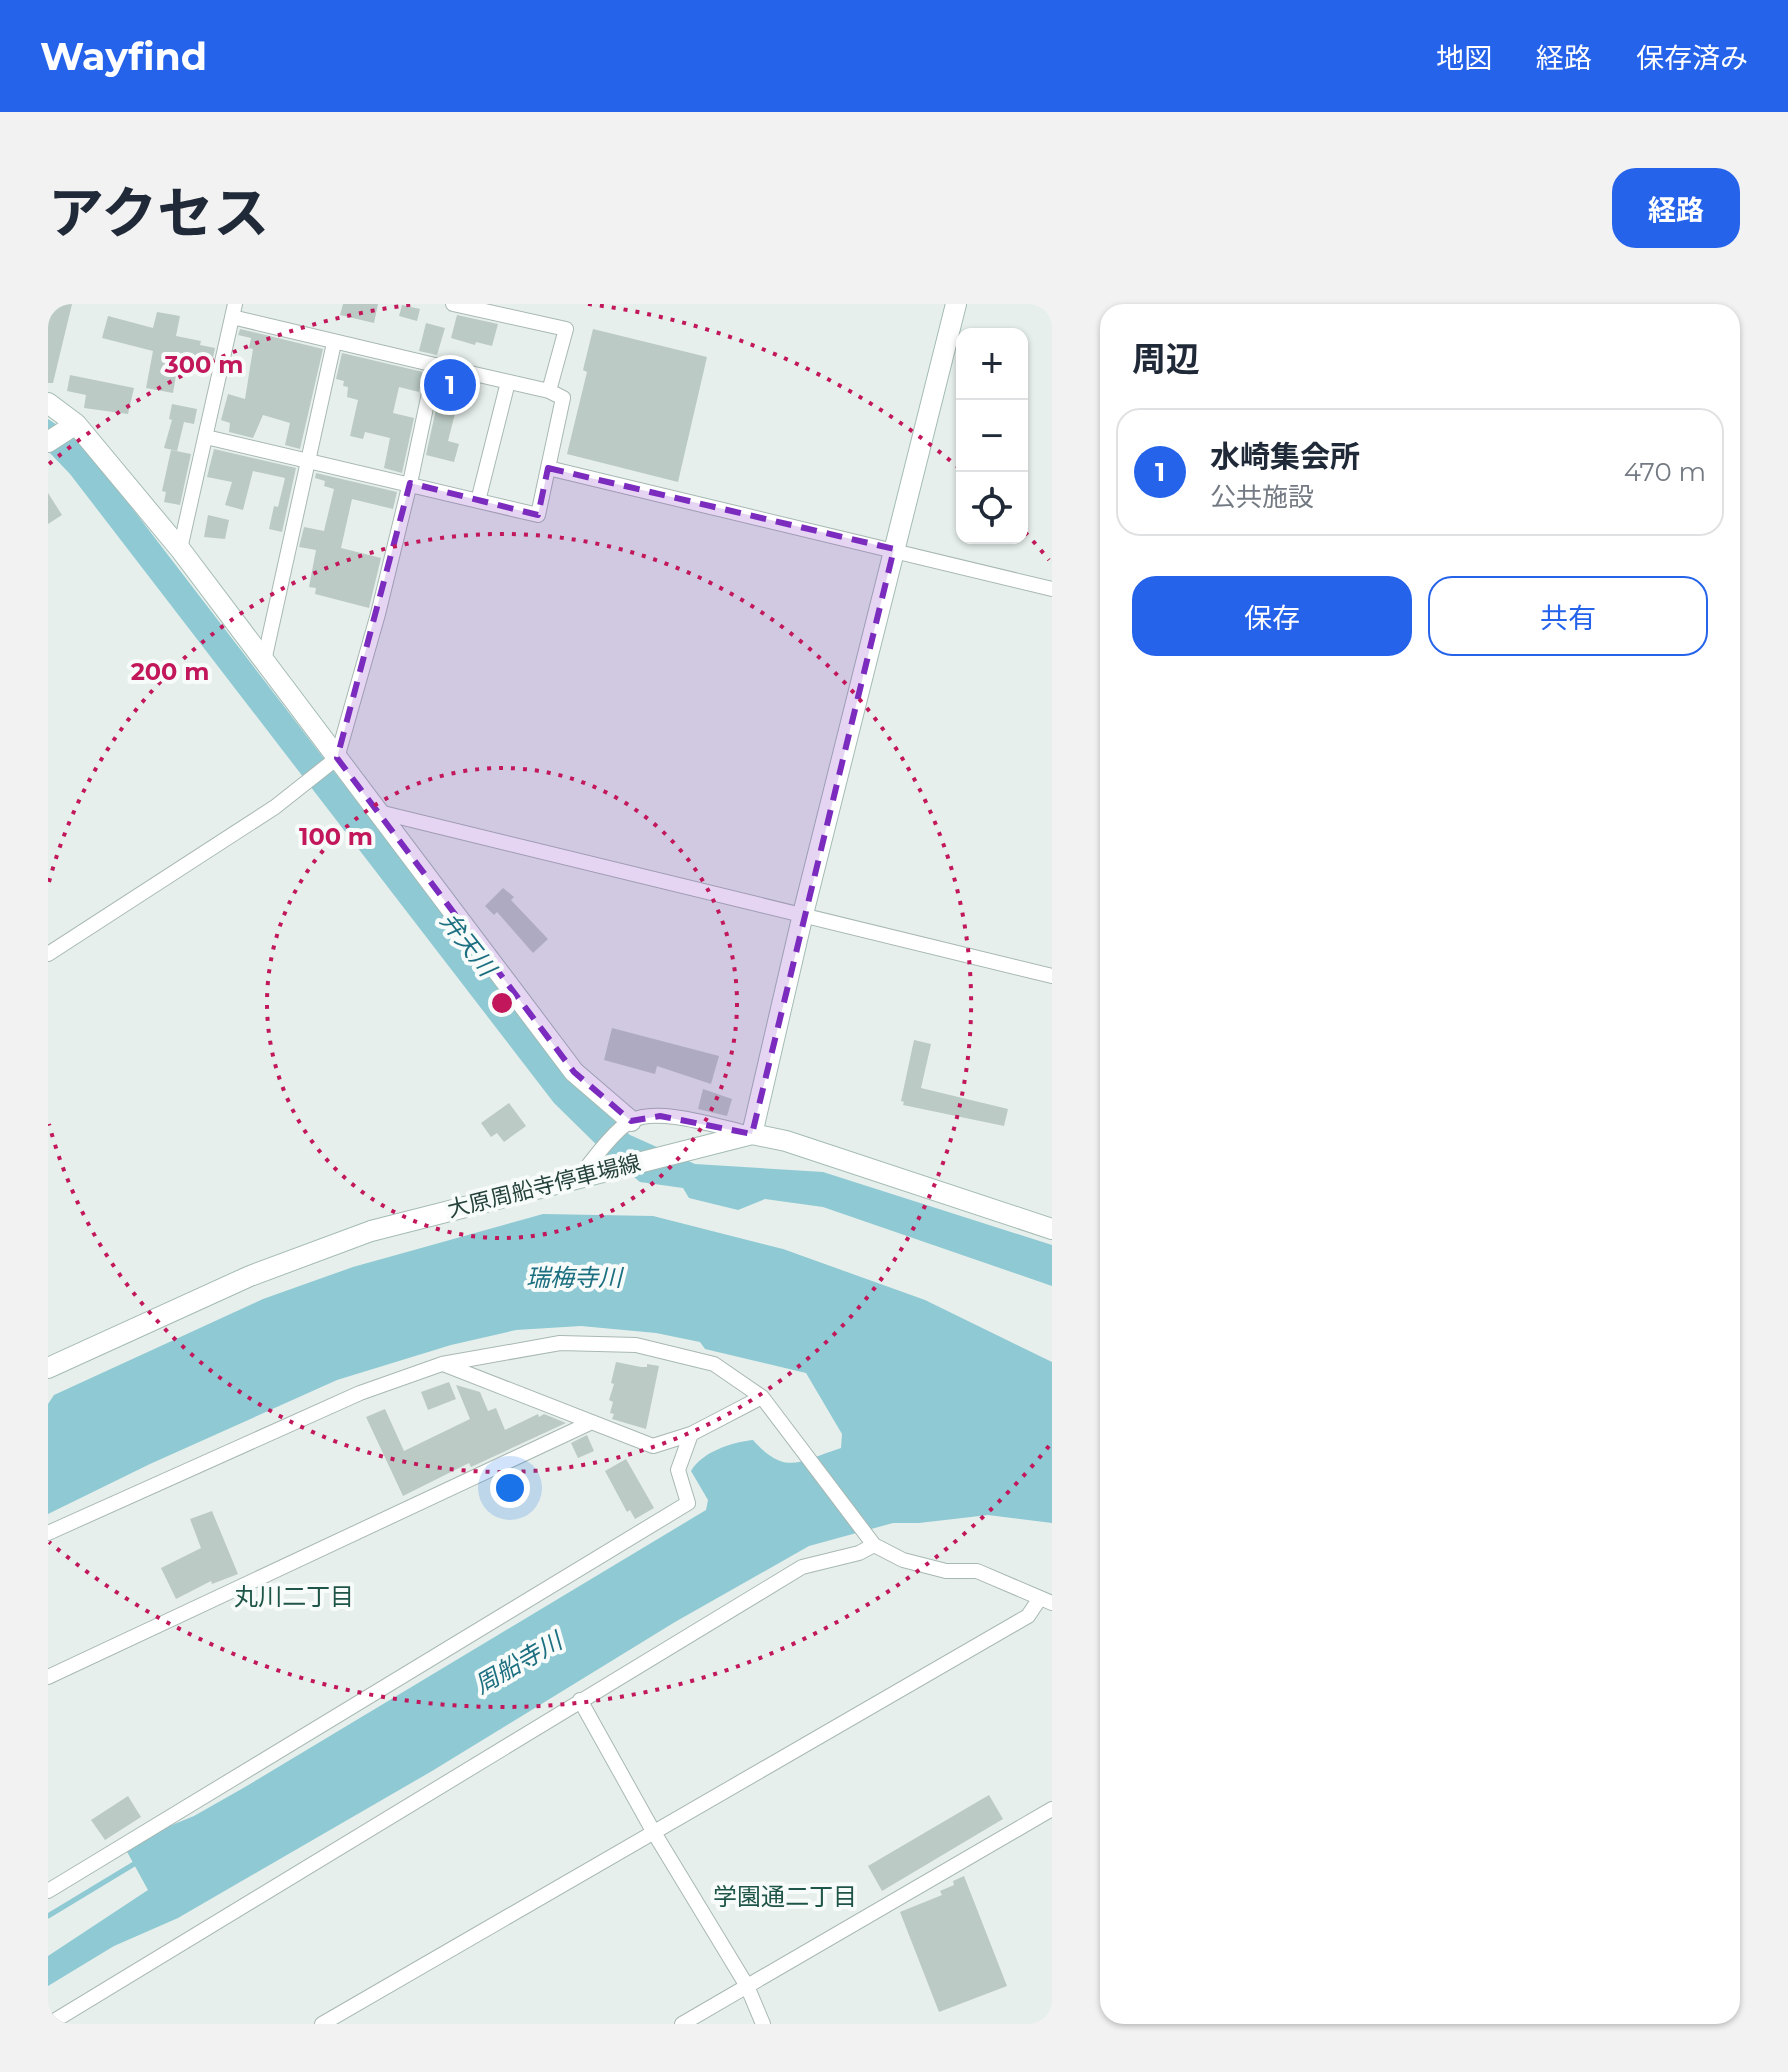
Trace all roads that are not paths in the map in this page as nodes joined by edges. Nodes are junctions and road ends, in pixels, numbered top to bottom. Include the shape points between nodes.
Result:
1 (453, 304) edge
2 (956, 304) edge
3 (233, 311) edge
4 (334, 343) junction
5 (435, 365) junction
6 (508, 382) junction
7 (549, 391) junction
8 (48, 403) edge
9 (76, 424) junction
10 (206, 437) junction
11 (48, 442) edge
12 (308, 460) junction
13 (548, 468) junction
14 (410, 483) junction
15 (478, 501) junction
16 (180, 549) junction
17 (894, 549) junction
18 (1052, 589) edge
19 (264, 661) junction
20 (337, 758) junction
21 (379, 812) junction
22 (803, 914) junction
23 (48, 954) edge
24 (1052, 976) edge
25 (631, 1121) junction
26 (752, 1134) junction
27 (580, 1176) junction
28 (1052, 1229) edge
29 (442, 1364) junction
30 (48, 1368) edge
31 (762, 1397) junction
32 (592, 1422) junction
33 (691, 1434) junction
34 (48, 1533) edge
35 (874, 1545) junction
36 (1046, 1600) edge
37 (48, 1677) edge
38 (580, 1700) junction
39 (1052, 1809) edge
40 (653, 1831) junction
41 (48, 1891) edge
42 (747, 1986) junction
43 (49, 2024) edge
44 (322, 2024) edge
45 (682, 2024) edge
46 (763, 2024) edge

1 - 7 street via 566,329
2 - 17 street
3 - 4 street
3 - 10 street
4 - 5 street
4 - 12 street
5 - 6 street
5 - 14 street
6 - 7 street
6 - 15 street
7 - 13 street via 563,398
8 - 9 street
9 - 11 street
9 - 16 street
10 - 12 street
10 - 16 street
12 - 14 street
12 - 19 street
13 - 15 street via 538,515
13 - 17 street
14 - 15 street
14 - 20 street
16 - 19 street
17 - 18 street
17 - 22 street
19 - 20 street
20 - 21 street
20 - 23 street via 275,807
21 - 22 street
21 - 25 street via 574,1072
22 - 24 street
22 - 26 street
25 - 26 street via 660,1116
25 - 27 street
26 - 27 street, 大原周船寺停車場線
26 - 28 street, 大原周船寺停車場線
27 - 30 street, 大原周船寺停車場線 via 336,1242
29 - 31 street via 560,1343 636,1345 714,1364
29 - 32 street
29 - 34 street via 360,1393
31 - 33 street
31 - 35 street
32 - 33 street via 653,1446
32 - 37 street
33 - 41 street via 678,1470 688,1503
35 - 36 street via 903,1560 946,1571 977,1571
35 - 38 street via 802,1567
36 - 40 street via 1028,1616
38 - 40 street
38 - 43 street
39 - 42 street
40 - 42 street
40 - 44 street
42 - 45 street
42 - 46 street

